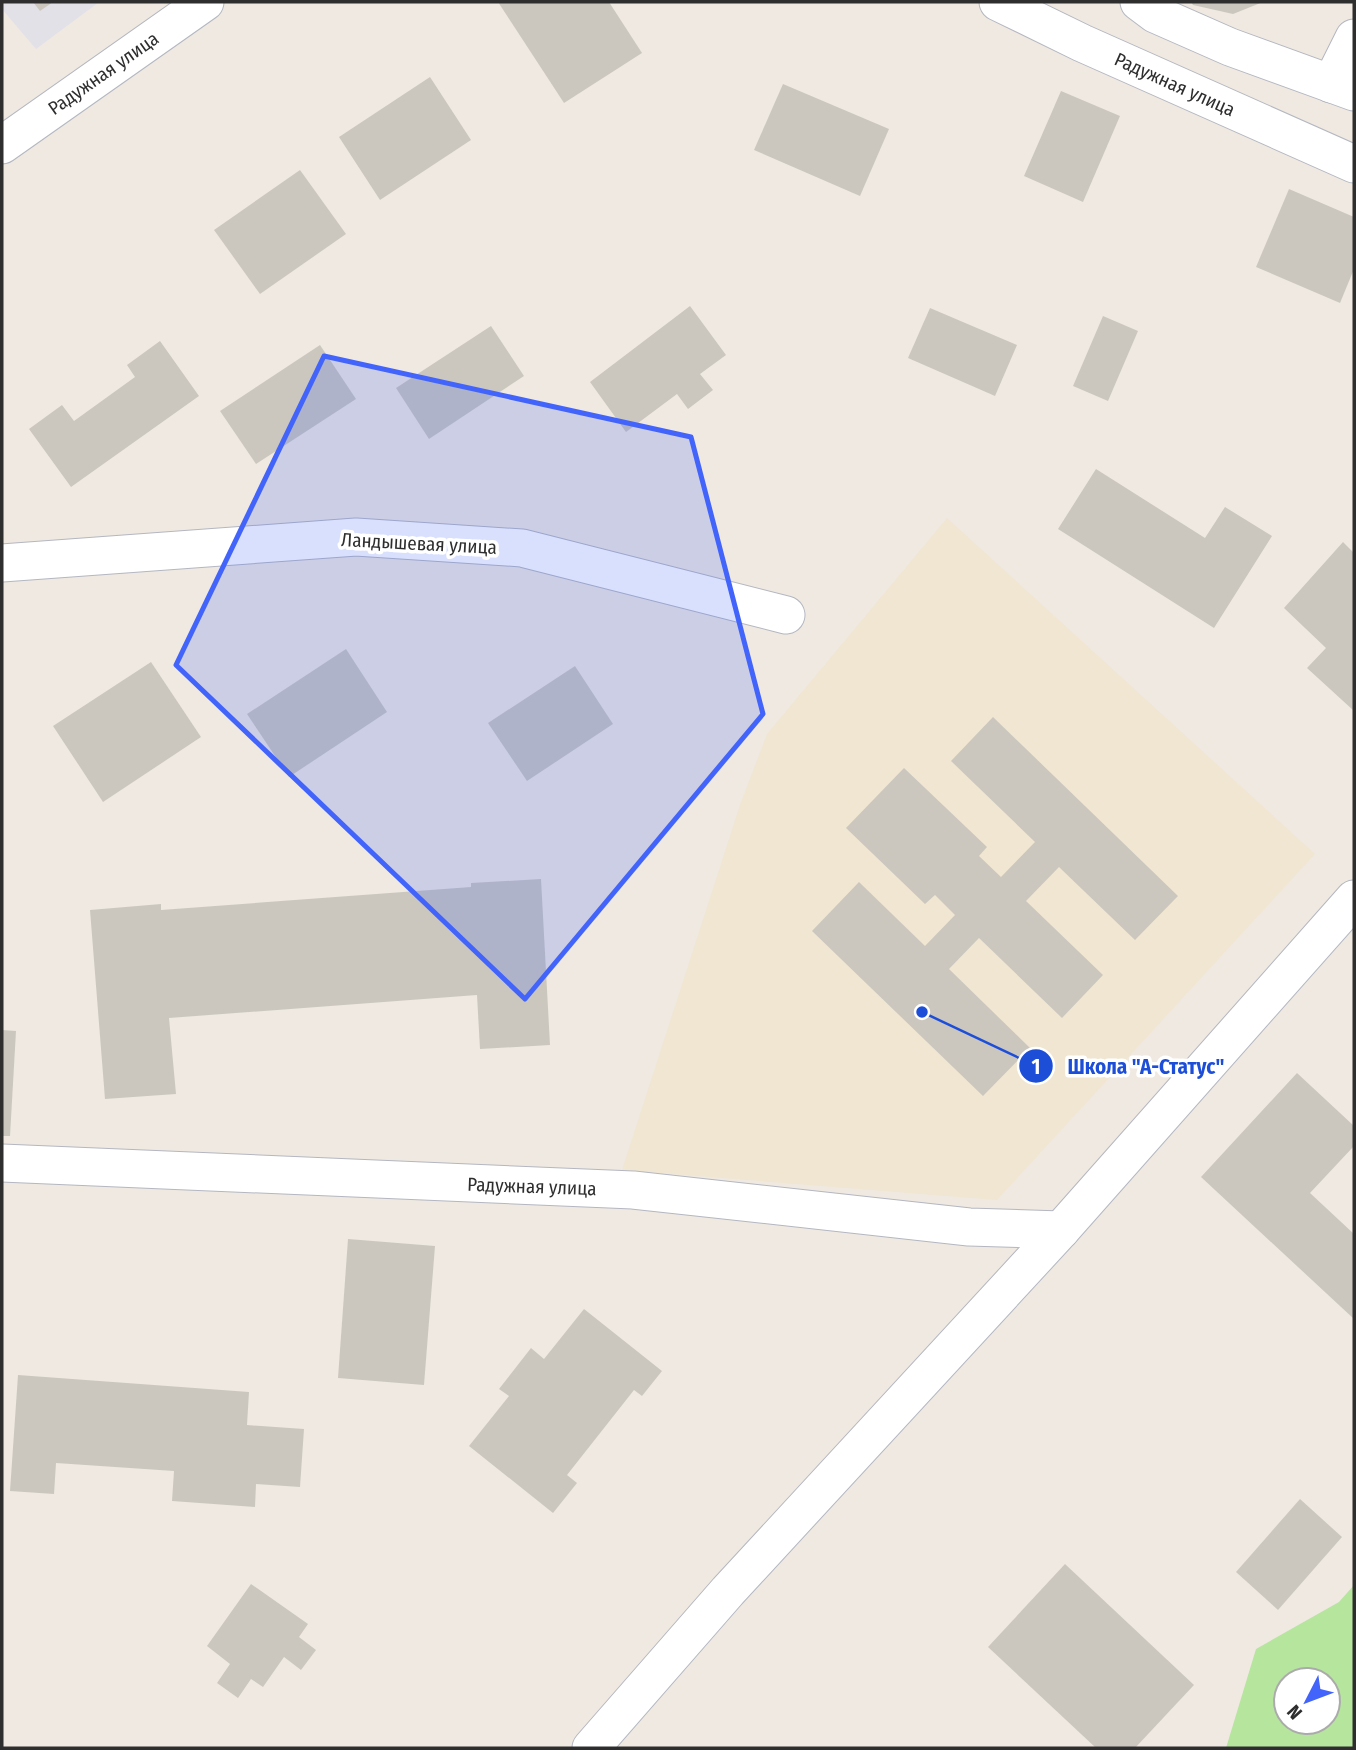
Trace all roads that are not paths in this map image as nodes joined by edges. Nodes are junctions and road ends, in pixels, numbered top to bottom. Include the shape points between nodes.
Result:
1 (205, 2) edge
2 (998, 2) edge
3 (1139, 2) edge
4 (1354, 38) edge
5 (1343, 88) edge
6 (2, 145) edge
7 (1354, 164) edge
8 (2, 563) edge
9 (786, 615) dead end
10 (1354, 899) edge
11 (2, 1163) edge
12 (1061, 1230) junction
13 (591, 1748) edge

1 - 6 street, Радужная улица
2 - 7 street, Радужная улица
3 - 5 street via 1155,14 1230,47
4 - 5 street
8 - 9 street, Ландышевая улица via 370,537 522,548
10 - 12 street
11 - 12 street, Радужная улица via 633,1190 969,1227
12 - 13 street via 728,1591

